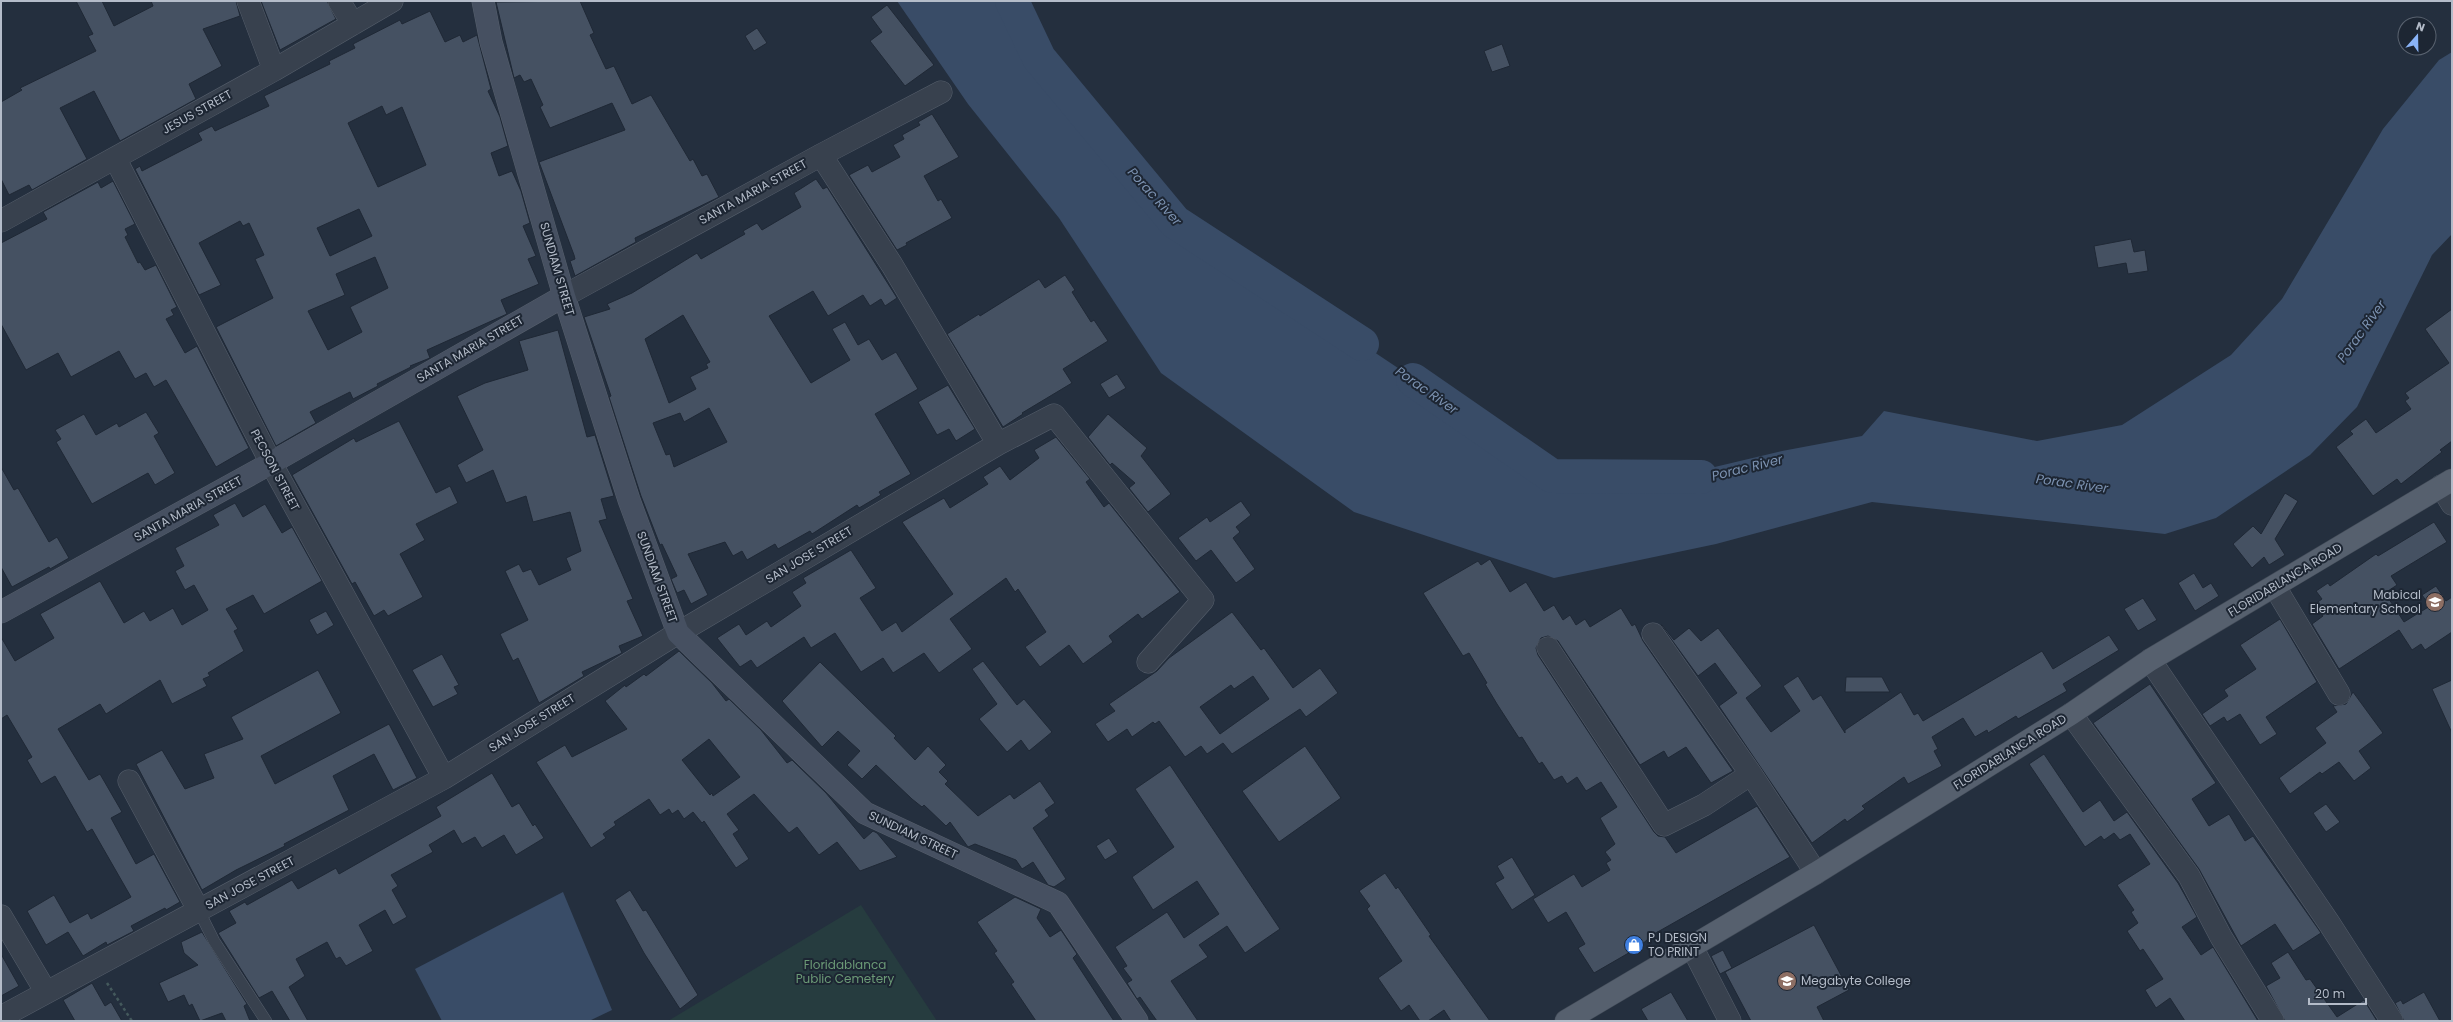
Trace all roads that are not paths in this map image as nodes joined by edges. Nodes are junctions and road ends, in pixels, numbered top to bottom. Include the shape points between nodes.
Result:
1 (248, 1) edge
2 (339, 1) edge
3 (392, 1) edge
4 (483, 1) edge
5 (354, 24) junction
6 (274, 70) junction
7 (941, 92) dead end
8 (820, 155) junction
9 (115, 158) junction
10 (1, 221) edge
11 (564, 296) junction
12 (998, 444) junction
13 (270, 463) junction
14 (2448, 490) edge
15 (2275, 587) junction
16 (1, 612) edge
17 (678, 633) junction
18 (1653, 634) dead end
19 (1548, 648) dead end
20 (2150, 660) junction
21 (1148, 662) dead end
22 (2339, 694) dead end
23 (2071, 714) junction
24 (1751, 774) junction
25 (444, 778) junction
26 (130, 781) dead end
27 (1816, 873) junction
28 (198, 911) junction
29 (1, 916) edge
30 (1692, 947) junction
31 (46, 992) junction
32 (1, 1017) edge
33 (266, 1021) edge
34 (1137, 1021) edge
35 (1566, 1021) edge
36 (1730, 1021) edge
37 (2273, 1021) edge
38 (2392, 1021) edge

1 - 6 street
2 - 5 street
3 - 5 street, JESUS STREET
4 - 11 street, SUNDIAM STREET via 491,42
5 - 6 street, JESUS STREET
6 - 9 street, JESUS STREET
7 - 8 street, SANTA MARIA STREET
8 - 11 street, SANTA MARIA STREET
8 - 12 street via 892,265
9 - 10 street, JESUS STREET
9 - 13 street, PECSON STREET
11 - 13 street, SANTA MARIA STREET
11 - 17 street, SUNDIAM STREET via 629,500
12 - 17 street, SAN JOSE STREET
12 - 21 street, SAN JOSE STREET via 1054,415 1204,600
13 - 16 street, SANTA MARIA STREET
13 - 25 street, PECSON STREET
14 - 15 main road, FLORIDABLANCA ROAD
15 - 20 main road, FLORIDABLANCA ROAD
15 - 22 street
17 - 25 street, SAN JOSE STREET
17 - 34 street, SUNDIAM STREET via 865,813 1058,903
18 - 24 street
19 - 24 street via 1664,825 1704,805
20 - 23 main road, FLORIDABLANCA ROAD
20 - 38 street via 2329,923
23 - 27 main road, FLORIDABLANCA ROAD
23 - 37 street via 2189,876 2221,937
24 - 27 street
25 - 28 street, SAN JOSE STREET
26 - 28 street
27 - 30 main road, FLORIDABLANCA ROAD
28 - 31 street, SAN JOSE STREET
28 - 33 lane via 214,941
29 - 31 street
30 - 35 main road, FLORIDABLANCA ROAD
30 - 36 street
31 - 32 street, SAN JOSE STREET

